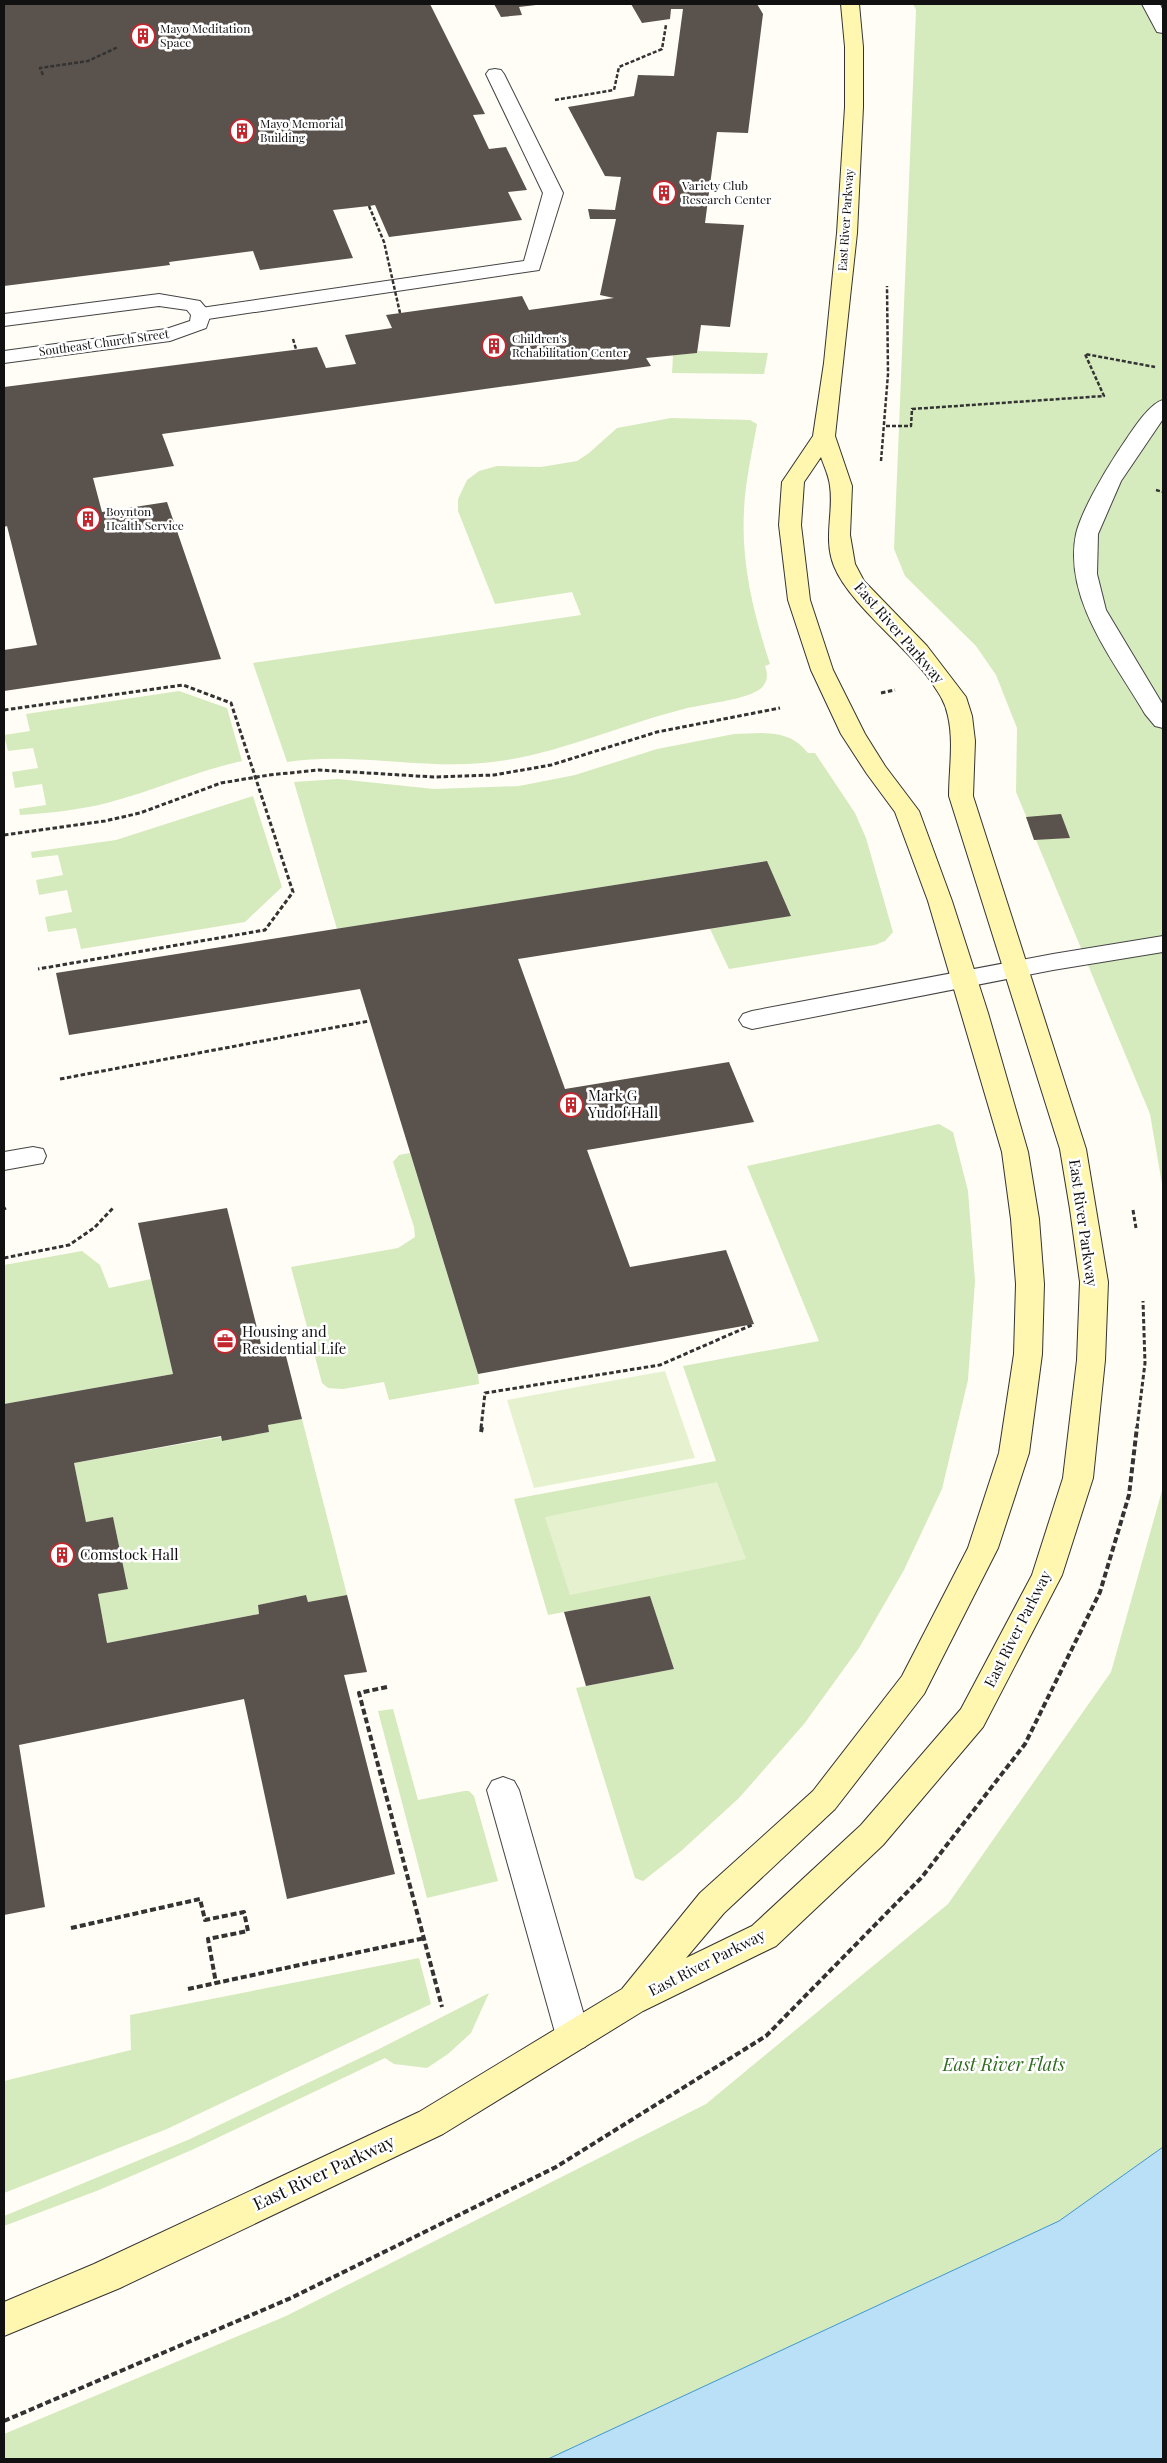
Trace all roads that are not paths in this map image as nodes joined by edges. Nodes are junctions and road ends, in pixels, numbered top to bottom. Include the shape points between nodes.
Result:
1 (850, 4) edge
2 (1151, 4) edge
3 (1163, 28) edge
4 (495, 74) dead end
5 (201, 314) junction
6 (4, 320) edge
7 (4, 357) edge
8 (1163, 406) edge
9 (824, 436) junction
10 (1163, 721) edge
11 (1163, 944) edge
12 (1015, 969) junction
13 (964, 978) junction
14 (752, 1020) dead end
15 (33, 1156) dead end
16 (4, 1161) edge
17 (504, 1790) dead end
18 (631, 2001) junction
19 (573, 2036) junction
20 (4, 2319) edge

1 - 9 street, East River Parkway via 854,108 847,233
2 - 3 street
4 - 5 street via 553,193 532,266
5 - 6 street via 193,305 159,300
5 - 7 street, Southeast Church Street via 199,324 170,335
8 - 10 street via 1110,481 1087,534 1086,574 1095,610
9 - 12 street, East River Parkway via 841,486 839,535 844,564 854,584 919,651 954,697 964,741 960,769 962,796
9 - 13 street, East River Parkway via 793,482 790,525 800,600 836,701 874,769 907,811 917,834
11 - 12 street
12 - 13 street
12 - 18 street, East River Parkway via 1072,1150 1094,1282 1091,1360 1078,1478 1047,1575 972,1718 872,1835 764,1936
13 - 14 street
13 - 18 street, East River Parkway via 1015,1152 1025,1219 1030,1284 1028,1354 1014,1453 982,1548 913,1685 824,1800 712,1902
15 - 16 street
17 - 19 street
18 - 19 street, East River Parkway
19 - 20 street, East River Parkway via 431,2122 107,2276

